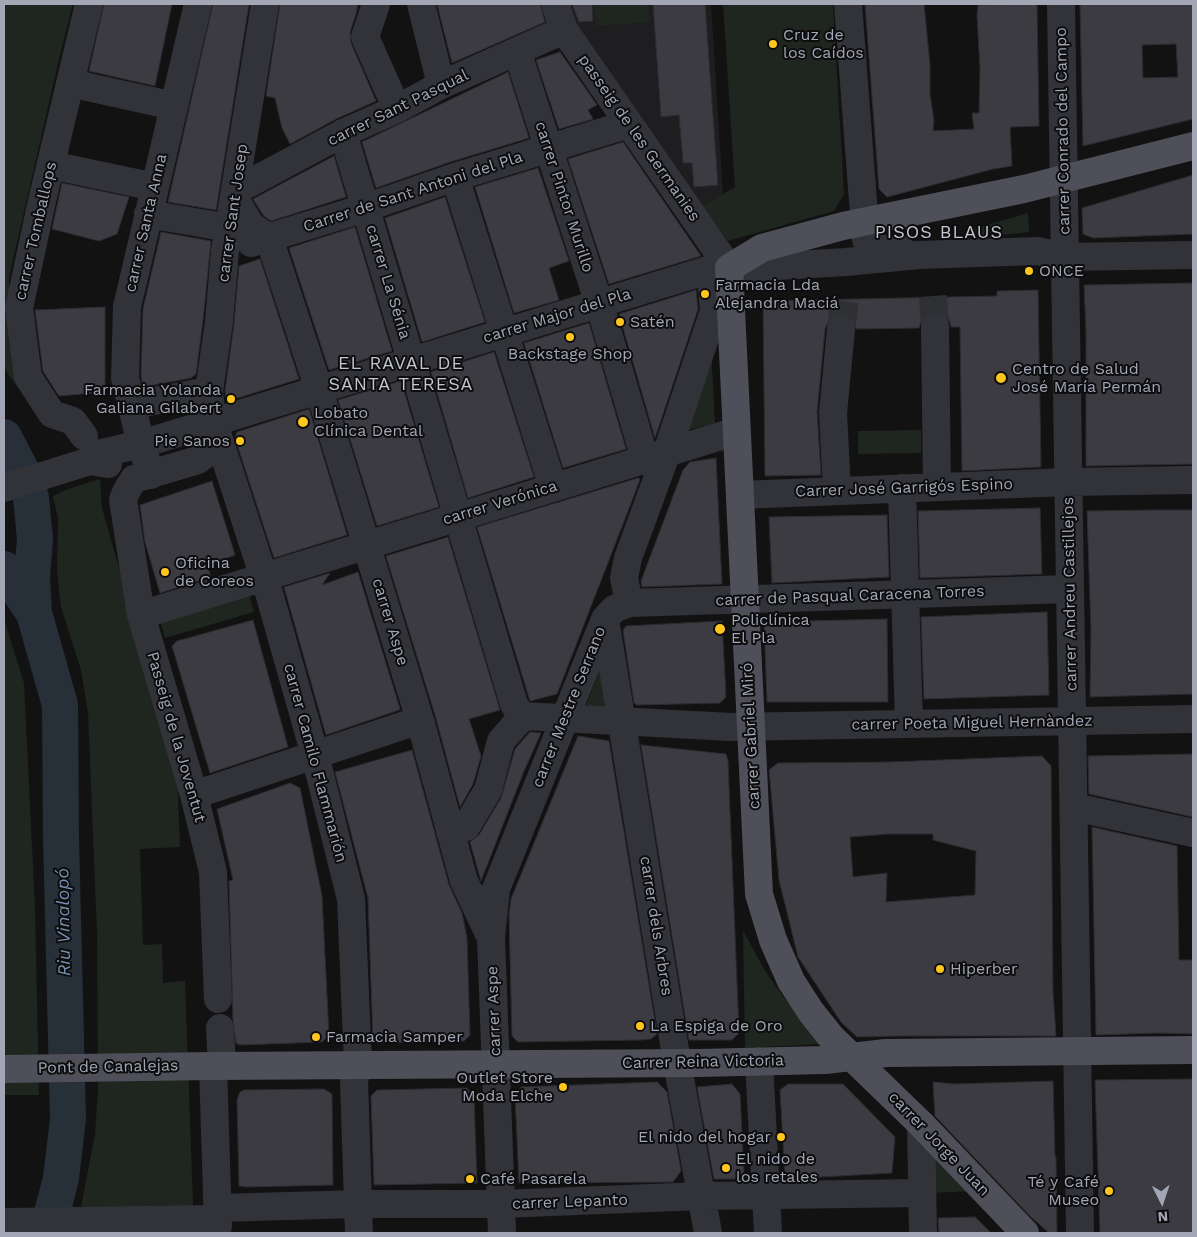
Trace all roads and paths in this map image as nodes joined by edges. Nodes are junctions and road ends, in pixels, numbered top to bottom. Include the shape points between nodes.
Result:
1 (90, 4) edge
2 (198, 4) edge
3 (265, 4) edge
4 (376, 4) edge
5 (421, 4) edge
6 (555, 4) edge
7 (848, 4) edge
8 (1061, 4) edge
9 (564, 30) junction
10 (517, 51) junction
11 (70, 83) junction
12 (442, 85) junction
13 (174, 106) junction
14 (397, 109) junction
15 (629, 124) junction
16 (343, 133) junction
17 (1193, 146) edge
18 (548, 148) junction
19 (51, 165) junction
20 (455, 177) junction
21 (1063, 179) junction
22 (155, 188) junction
23 (234, 194) junction
24 (365, 208) junction
25 (148, 214) junction
26 (866, 223) junction
27 (269, 238) junction
28 (227, 239) junction
29 (918, 255) junction
30 (1193, 255) edge
31 (1064, 257) junction
32 (721, 278) junction
33 (599, 304) junction
34 (935, 327) tunnel mouth
35 (841, 329) tunnel mouth
36 (505, 333) junction
37 (412, 361) junction
38 (319, 390) junction
39 (210, 391) junction
40 (132, 405) junction
41 (216, 428) junction
42 (736, 431) junction
43 (141, 444) junction
44 (87, 448) junction
45 (656, 455) junction
46 (198, 460) junction
47 (229, 470) junction
48 (143, 477) junction
49 (1193, 480) edge
50 (1067, 482) junction
51 (553, 487) junction
52 (937, 487) junction
53 (4, 488) edge
54 (902, 488) junction
55 (837, 491) junction
56 (740, 495) junction
57 (459, 516) junction
58 (366, 545) junction
59 (265, 577) junction
60 (1070, 589) junction
61 (906, 595) junction
62 (745, 599) junction
63 (629, 603) junction
64 (141, 615) junction
65 (605, 619) junction
66 (524, 716) junction
67 (564, 717) junction
68 (420, 720) junction
69 (1193, 720) edge
70 (1072, 721) junction
71 (623, 722) junction
72 (908, 724) junction
73 (751, 726) junction
74 (315, 755) junction
75 (194, 795) junction
76 (1074, 807) junction
77 (450, 831) junction
78 (1193, 833) edge
79 (491, 938) junction
80 (218, 990) dead end
81 (220, 1028) dead end
82 (1193, 1050) edge
83 (1078, 1051) junction
84 (851, 1057) junction
85 (759, 1061) junction
86 (677, 1062) junction
87 (496, 1064) junction
88 (358, 1065) junction
89 (217, 1066) junction
90 (4, 1069) edge
91 (920, 1124) junction
92 (922, 1193) junction
93 (702, 1196) junction
94 (766, 1196) junction
95 (358, 1204) junction
96 (501, 1204) junction
97 (218, 1220) edge
98 (4, 1222) edge
99 (358, 1233) edge
100 (502, 1233) edge
101 (708, 1233) edge
102 (768, 1233) edge
103 (923, 1233) edge
104 (1025, 1233) edge
105 (1080, 1233) edge

1 - 11 street, carrer Tomballops
2 - 13 street, carrer Santa Anna
3 - 23 street, carrer Sant Josep
4 - 14 street via 365,37
5 - 12 street
6 - 9 street, passeig de les Germanies
7 - 26 street
8 - 21 street, carrer Conrado del Campo
9 - 10 street, carrer Sant Pasqual
9 - 15 street, passeig de les Germanies
10 - 12 street, carrer Sant Pasqual
10 - 18 street, carrer Pintor Murillo
11 - 13 street
11 - 19 street, carrer Tomballops
12 - 14 street, carrer Sant Pasqual
13 - 22 street, carrer Santa Anna
14 - 16 street, carrer Sant Pasqual
15 - 18 street, Carrer de Sant Antoni del Pla
15 - 32 street, passeig de les Germanies
16 - 23 street, carrer Sant Pasqual
16 - 24 street, carrer La Sénia
17 - 21 main road
18 - 20 street, Carrer de Sant Antoni del Pla
18 - 33 street, carrer Pintor Murillo
19 - 22 street
19 - 44 street, carrer Tomballops via 19,308 28,376 52,414 73,421
20 - 24 street, Carrer de Sant Antoni del Pla
20 - 36 street
21 - 26 main road
21 - 31 street, carrer Conrado del Campo
22 - 25 street, carrer Santa Anna
23 - 27 street via 251,226
23 - 28 street, carrer Sant Josep
24 - 27 street, Carrer de Sant Antoni del Pla
24 - 37 street, carrer La Sénia
25 - 28 street
25 - 40 street, carrer Santa Anna via 127,307 125,378
26 - 29 street via 866,240 874,249 899,248
26 - 32 main road via 762,248
27 - 28 street, Carrer de Sant Antoni del Pla
27 - 38 street, carrer Aspe
28 - 39 street, carrer Sant Josep
29 - 31 street via 1037,251
29 - 32 street, carrer Major del Pla
30 - 31 street
31 - 50 street, carrer Andreu Castillejos
32 - 33 street, carrer Major del Pla via 708,270
32 - 42 main road, carrer Gabriel Miró
32 - 45 street via 714,311
33 - 36 street, carrer Major del Pla
33 - 45 street, carrer Pintor Murillo
34 - 52 street
35 - 55 street via 833,413
36 - 37 street, carrer Major del Pla
36 - 51 street
37 - 38 street, carrer Major del Pla
37 - 57 street, carrer La Sénia
38 - 41 street, carrer Major del Pla
38 - 58 street, carrer Aspe
39 - 40 street
39 - 41 street, carrer Sant Josep
40 - 43 street, carrer Santa Anna
41 - 43 street, carrer Major del Pla
41 - 46 street via 212,449
41 - 47 street, carrer Sant Josep
42 - 45 street, carrer Verónica
42 - 56 main road, carrer Gabriel Miró
43 - 44 street, carrer Major del Pla via 98,454
43 - 48 street, carrer Santa Anna
44 - 48 street via 105,463
44 - 53 street, carrer Major del Pla
45 - 51 street, carrer Verónica
45 - 63 street via 624,578
46 - 47 street via 213,462
46 - 48 street
47 - 59 street, carrer Camilo Flammarión
48 - 64 street, Passeig de la Joventut via 127,490 123,500
49 - 50 street, Carrer José Garrigós Espino
50 - 52 street, Carrer José Garrigós Espino
50 - 60 street, carrer Andreu Castillejos
51 - 57 street, carrer Verónica
52 - 54 street, Carrer José Garrigós Espino
54 - 55 street, Carrer José Garrigós Espino
54 - 61 street
55 - 56 street, Carrer José Garrigós Espino
56 - 62 main road, carrer Gabriel Miró
57 - 58 street, carrer Verónica
57 - 66 street, carrer La Sénia via 514,704
58 - 59 street, carrer Verónica
58 - 68 street, carrer Aspe
59 - 64 street, carrer Verónica
59 - 74 street, carrer Camilo Flammarión
60 - 61 street, carrer de Pasqual Caracena Torres
60 - 70 street, carrer Andreu Castillejos
61 - 62 street, carrer de Pasqual Caracena Torres
61 - 72 street
62 - 63 street, carrer de Pasqual Caracena Torres
62 - 73 main road, carrer Gabriel Miró
63 - 65 street, carrer Mestre Serrano via 614,608
64 - 75 street, Passeig de la Joventut
65 - 67 street, carrer Mestre Serrano
65 - 71 street, carrer dels Arbres
66 - 67 street, carrer Poeta Miguel Hernàndez
66 - 77 street via 501,741 488,790 466,827
67 - 71 street, carrer Poeta Miguel Hernàndez
67 - 79 street, carrer Mestre Serrano via 496,889
68 - 74 street
68 - 77 street, carrer Aspe
69 - 70 street, carrer Poeta Miguel Hernàndez
70 - 72 street, carrer Poeta Miguel Hernàndez
70 - 76 street, carrer Andreu Castillejos
71 - 73 street, carrer Poeta Miguel Hernàndez
71 - 86 street, carrer dels Arbres
72 - 73 street, carrer Poeta Miguel Hernàndez
73 - 84 main road, carrer Gabriel Miró via 759,894 773,940 791,981 811,1012
74 - 75 street
74 - 88 street, carrer Camilo Flammarión via 351,899
75 - 80 street, Passeig de la Joventut via 213,872
76 - 78 street
76 - 83 street, carrer Andreu Castillejos
77 - 79 street, carrer Aspe via 464,881
79 - 87 street, carrer Aspe
81 - 89 street
82 - 83 main road, Carrer Reina Victoria
83 - 84 main road, Carrer Reina Victoria via 886,1053
83 - 105 street, carrer Andreu Castillejos
84 - 85 main road, Carrer Reina Victoria
84 - 91 main road, carrer Jorge Juan
85 - 86 main road, Carrer Reina Victoria
85 - 94 street
86 - 87 main road, Carrer Reina Victoria
86 - 93 street, carrer dels Arbres
87 - 88 main road, Carrer Reina Victoria
87 - 96 street, carrer Aspe
88 - 89 main road, Carrer Reina Victoria
88 - 95 street, carrer Camilo Flammarión via 354,1080
89 - 90 main road, Pont de Canalejas
89 - 97 street
91 - 92 street
91 - 104 main road, carrer Jorge Juan
92 - 94 street, carrer Lepanto
92 - 103 street
93 - 94 street, carrer Lepanto
93 - 96 street, carrer Lepanto
93 - 101 street, carrer dels Arbres
94 - 102 street
95 - 96 street, carrer Lepanto
95 - 97 street, carrer Lepanto
95 - 99 street, carrer Camilo Flammarión
96 - 100 street, carrer Aspe
97 - 98 street, carrer Lepanto

